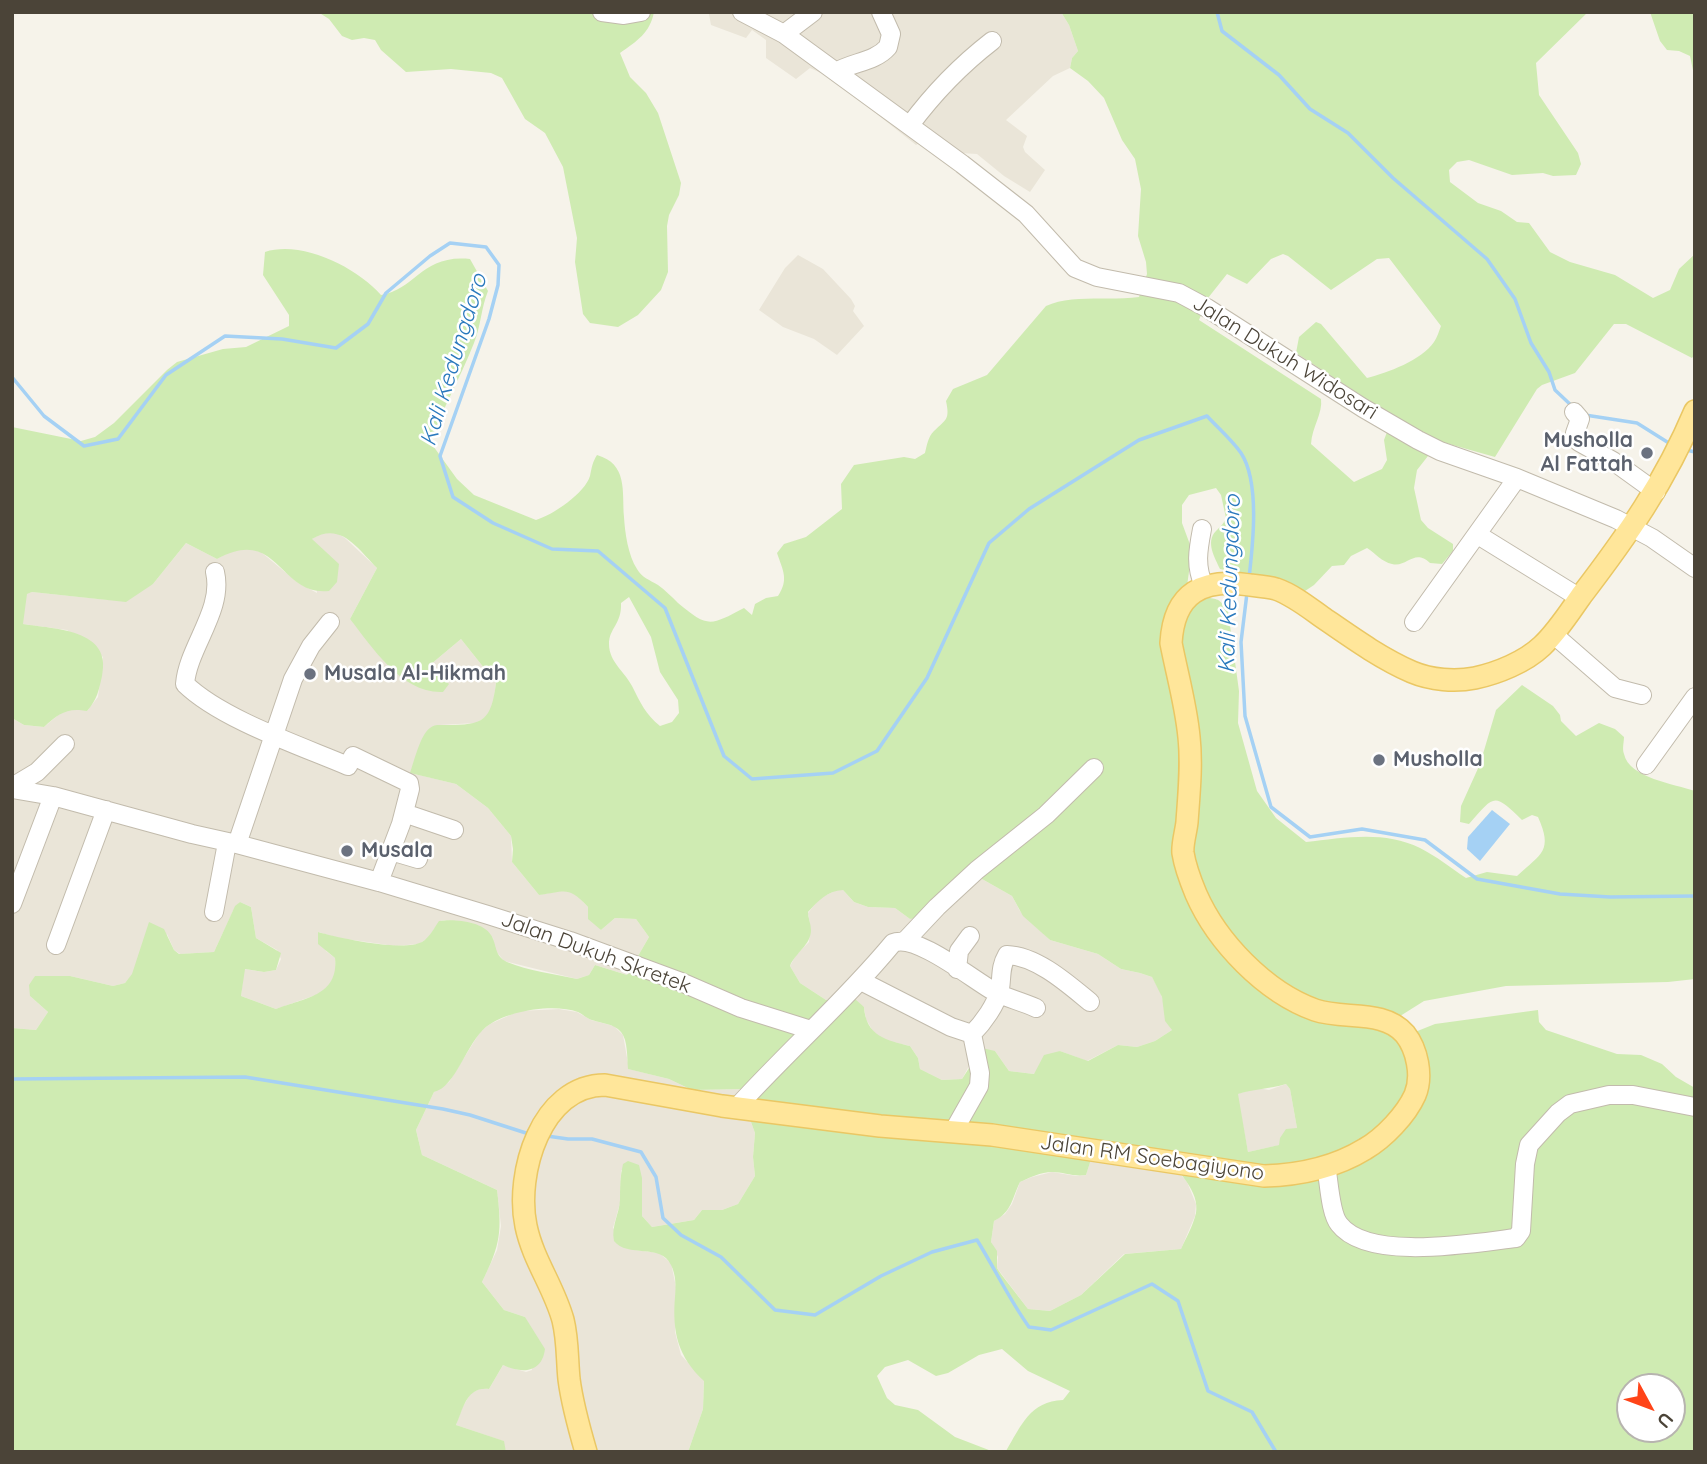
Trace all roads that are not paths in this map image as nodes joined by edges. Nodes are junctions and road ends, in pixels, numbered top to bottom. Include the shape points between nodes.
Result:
1 (602, 12) edge
2 (641, 12) edge
3 (742, 12) edge
4 (813, 12) edge
5 (881, 12) edge
6 (784, 34) junction
7 (992, 41) dead end
8 (836, 72) junction
9 (909, 125) junction
10 (1695, 411) edge
11 (1574, 412) dead end
12 (1517, 478) junction
13 (1656, 492) junction
14 (1633, 527) junction
15 (1202, 529) dead end
16 (1478, 535) junction
17 (1695, 568) edge
18 (215, 572) dead end
19 (1203, 586) junction
20 (1580, 598) junction
21 (1413, 621) dead end
22 (330, 622) dead end
23 (1553, 634) junction
24 (1642, 695) dead end
25 (1695, 697) edge
26 (274, 734) junction
27 (65, 744) dead end
28 (1646, 765) dead end
29 (1094, 768) dead end
30 (12, 788) edge
31 (53, 796) junction
32 (106, 810) junction
33 (404, 813) junction
34 (454, 830) dead end
35 (232, 843) junction
36 (391, 851) junction
37 (418, 859) dead end
38 (379, 882) junction
39 (12, 904) edge
40 (214, 912) dead end
41 (970, 936) dead end
42 (905, 941) junction
43 (56, 945) dead end
44 (957, 969) junction
45 (861, 981) junction
46 (998, 993) junction
47 (1090, 1002) dead end
48 (1036, 1008) dead end
49 (811, 1030) junction
50 (972, 1034) junction
51 (738, 1106) junction
52 (1695, 1107) edge
53 (953, 1132) junction
54 (1326, 1166) junction
55 (586, 1452) edge

1 - 2 street
3 - 6 street, Jalan Dukuh Widosari
4 - 6 street
5 - 8 street via 891,34 888,47 876,57
6 - 8 street, Jalan Dukuh Widosari
7 - 9 street via 964,64
8 - 9 street, Jalan Dukuh Widosari
9 - 12 street, Jalan Dukuh Widosari via 1026,214 1070,264 1083,272 1179,293 1418,440
10 - 13 main road
11 - 13 street via 1580,419 1575,433 1578,442
12 - 14 street, Jalan Dukuh Widosari
12 - 16 street
13 - 14 main road
14 - 17 street, Jalan Dukuh Widosari
14 - 20 main road
15 - 19 street via 1197,558
16 - 20 street
16 - 21 street
18 - 26 street via 219,586 185,684 199,696
19 - 23 main road via 1236,583 1276,589 1393,663 1436,679 1476,678 1506,668 1525,659
19 - 54 main road, Jalan RM Soebagiyono via 1181,604 1171,643 1189,737 1183,852 1196,894 1219,934 1248,967 1280,991 1316,1010 1391,1022 1406,1035 1416,1053 1416,1094 1395,1124 1367,1149
20 - 23 main road
22 - 26 street via 293,679
23 - 24 street via 1615,688
25 - 28 street
26 - 33 street via 348,766 353,756 404,779 410,789
26 - 35 street
27 - 30 street via 37,772
29 - 42 street via 1046,815 937,906
30 - 31 street, Jalan Dukuh Skretek
31 - 32 street, Jalan Dukuh Skretek
31 - 39 street
32 - 35 street, Jalan Dukuh Skretek
32 - 43 street
33 - 34 street
33 - 36 street
35 - 38 street, Jalan Dukuh Skretek
35 - 40 street
36 - 37 street
36 - 38 street
38 - 49 street, Jalan Dukuh Skretek via 570,942
41 - 44 street via 958,951
42 - 44 street
42 - 45 street via 893,943
44 - 46 street
45 - 49 street
45 - 50 street
46 - 47 street via 1004,960 1013,955 1050,972
46 - 48 street
46 - 50 street
49 - 51 street
50 - 53 street via 981,1073 979,1086
51 - 53 main road, Jalan RM Soebagiyono
51 - 55 main road, Jalan RM Soebagiyono via 592,1085 558,1104 538,1135 527,1171 525,1223 562,1318 569,1379
52 - 54 street via 1633,1095 1570,1104 1529,1144 1521,1231 1516,1238 1467,1244 1367,1244 1337,1222
53 - 54 main road, Jalan RM Soebagiyono via 1264,1175 1297,1175

